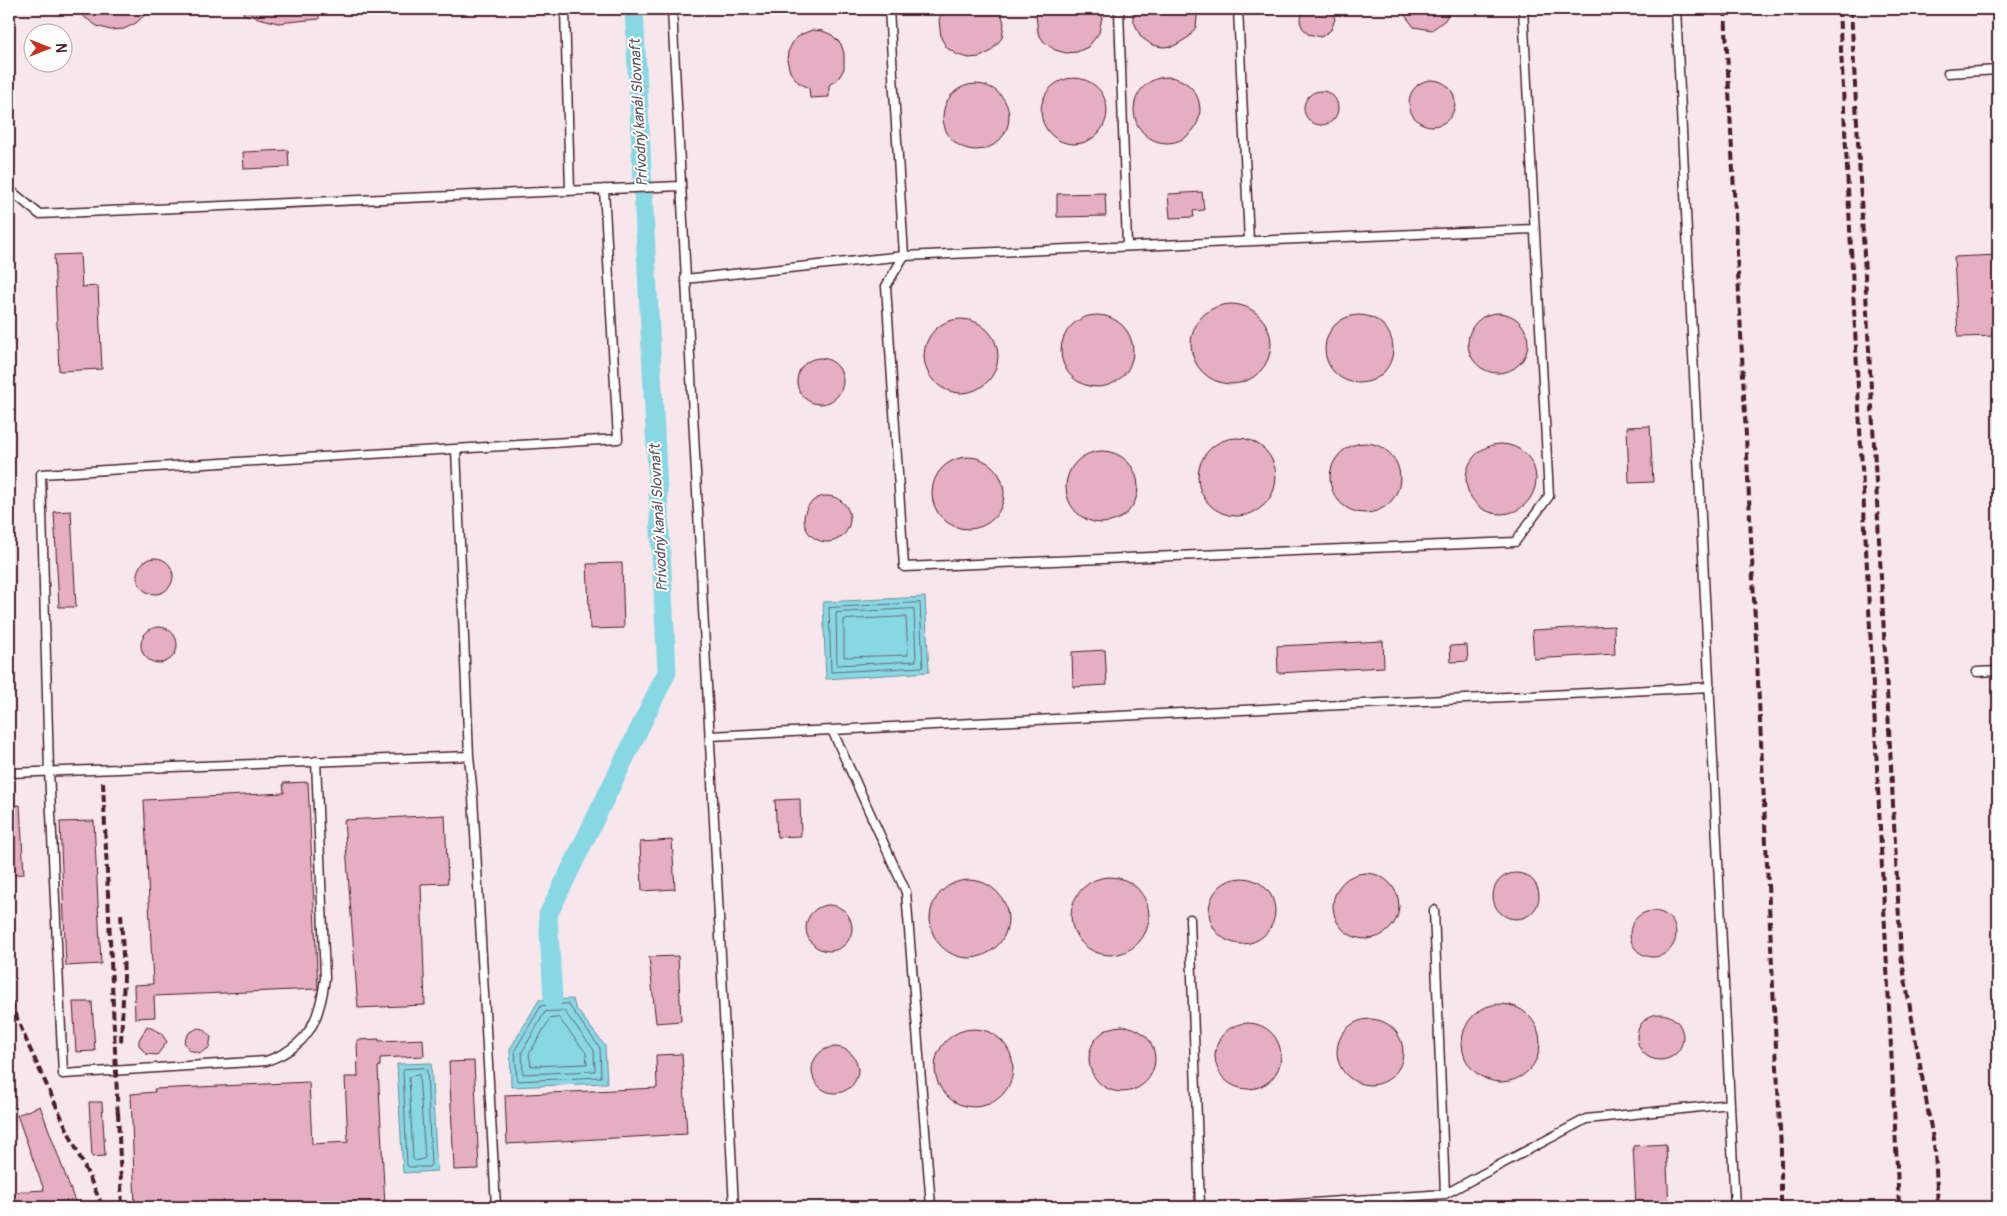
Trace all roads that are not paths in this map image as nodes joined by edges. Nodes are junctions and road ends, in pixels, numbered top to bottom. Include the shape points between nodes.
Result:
1 (565, 9) edge
2 (672, 9) edge
3 (889, 9) edge
4 (1238, 9) edge
5 (1523, 9) edge
6 (1676, 9) edge
7 (1118, 11) dead end
8 (1998, 70) edge
9 (1948, 73) dead end
10 (680, 186) junction
11 (9, 189) edge
12 (604, 189) junction
13 (570, 191) junction
14 (1534, 229) junction
15 (1249, 241) junction
16 (1127, 246) junction
17 (904, 256) junction
18 (685, 279) junction
19 (456, 449) junction
20 (1998, 671) edge
21 (1978, 672) dead end
22 (1710, 687) junction
23 (832, 730) junction
24 (710, 736) junction
25 (469, 756) junction
26 (316, 761) junction
27 (49, 770) junction
28 (9, 773) edge
29 (1434, 910) dead end
30 (1190, 919) dead end
31 (1730, 1104) junction
32 (1445, 1194) junction
33 (496, 1207) edge
34 (734, 1207) edge
35 (941, 1207) edge
36 (1200, 1207) edge
37 (1253, 1207) edge
38 (1735, 1207) edge

1 - 13 lane
2 - 10 lane
3 - 17 lane
4 - 15 lane
5 - 14 lane
6 - 22 lane
7 - 16 lane
8 - 9 lane
10 - 12 lane
10 - 18 lane
11 - 13 lane via 39,214
12 - 13 lane
12 - 19 lane via 618,439
14 - 15 lane
14 - 17 lane via 1549,496 1515,542 904,567 886,286
15 - 16 lane
16 - 17 lane
17 - 18 lane
18 - 24 lane
19 - 25 lane
19 - 27 lane via 42,474
20 - 21 lane
22 - 23 lane
22 - 31 lane
23 - 24 lane
23 - 35 lane via 906,892 931,1206
24 - 34 lane
25 - 26 lane
25 - 33 lane
26 - 27 lane
26 - 27 lane via 325,978 323,996 309,1033 282,1056 266,1061 64,1074
27 - 28 lane
29 - 32 lane
30 - 36 lane
31 - 32 lane via 1586,1119
31 - 38 lane
32 - 37 lane

